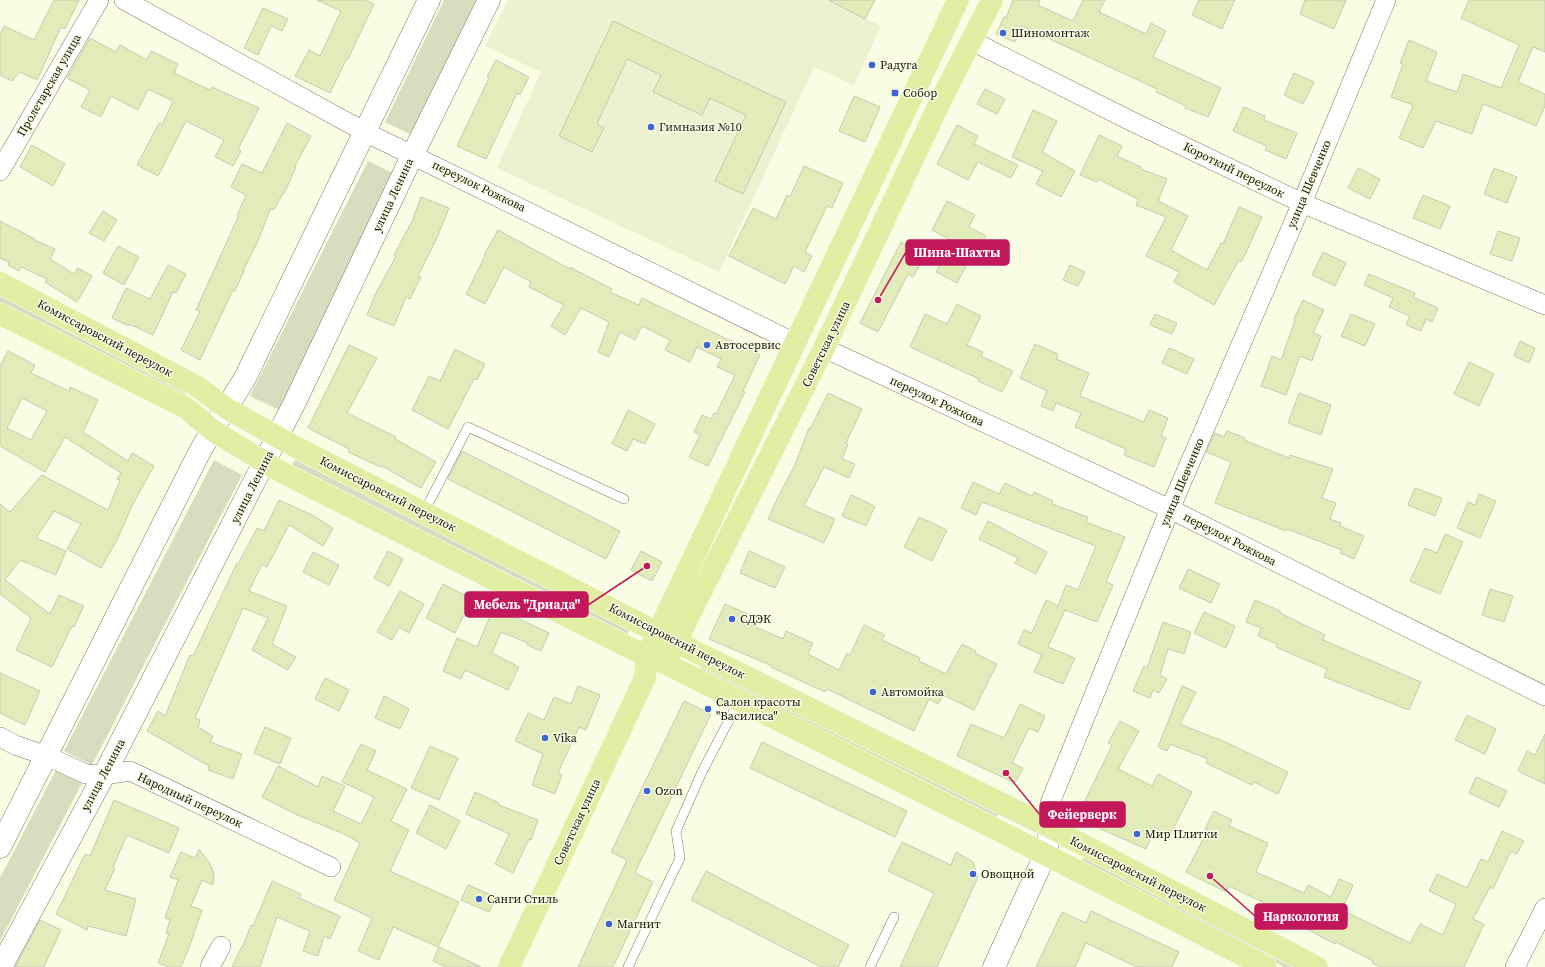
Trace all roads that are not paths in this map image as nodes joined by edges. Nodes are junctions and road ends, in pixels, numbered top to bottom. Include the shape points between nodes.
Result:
1 (99, 0) edge
2 (124, 0) edge
3 (429, 0) edge
4 (489, 0) edge
5 (958, 0) edge
6 (992, 0) edge
7 (1386, 0) edge
8 (972, 41) junction
9 (366, 132) junction
10 (413, 154) junction
11 (0, 171) edge
12 (1302, 203) junction
13 (0, 283) edge
14 (1545, 305) edge
15 (0, 314) edge
16 (795, 343) junction
17 (824, 348) junction
18 (226, 408) junction
19 (212, 430) junction
20 (277, 437) junction
21 (264, 462) junction
22 (624, 499) dead end
23 (1170, 509) junction
24 (424, 512) junction
25 (667, 637) junction
26 (656, 660) junction
27 (1545, 696) edge
28 (739, 701) junction
29 (0, 737) edge
30 (47, 756) junction
31 (104, 775) junction
32 (1051, 828) junction
33 (0, 847) edge
34 (1045, 854) junction
35 (331, 867) dead end
36 (1545, 908) edge
37 (894, 917) dead end
38 (221, 946) dead end
39 (1, 967) edge
40 (210, 967) edge
41 (509, 967) edge
42 (628, 967) edge
43 (870, 967) edge
44 (994, 967) edge
45 (1266, 967) edge
46 (1317, 967) edge
47 (1515, 967) edge

1 - 11 street, Пролетарская улица
2 - 9 street, переулок Рожкова
3 - 9 main road
4 - 10 main road, улица Ленина
5 - 16 main road, Советская улица
6 - 8 main road, Советская улица
7 - 12 street, улица Шевченко
8 - 12 street, Короткий переулок
8 - 17 main road, Советская улица via 942,98
9 - 10 street, переулок Рожкова
9 - 18 main road via 244,380
10 - 16 street, переулок Рожкова
10 - 20 main road, улица Ленина
12 - 14 street, Короткий переулок
12 - 23 street, улица Шевченко
13 - 18 main road, Комиссаровский переулок via 198,387
15 - 19 main road, Комиссаровский переулок via 186,408
16 - 25 main road, Советская улица
17 - 23 street, переулок Рожкова
17 - 25 main road, Советская улица
18 - 19 main road
18 - 20 main road, Комиссаровский переулок
19 - 21 main road, Комиссаровский переулок
19 - 30 main road
20 - 21 main road, улица Ленина
20 - 24 main road, Комиссаровский переулок
21 - 26 main road, Комиссаровский переулок
21 - 31 main road, улица Ленина
22 - 24 lane via 468,427
23 - 27 street, переулок Рожкова
23 - 32 street, улица Шевченко via 1050,802
24 - 25 main road, Комиссаровский переулок
25 - 26 main road, Советская улица
25 - 32 main road, Комиссаровский переулок
26 - 28 main road, Комиссаровский переулок
26 - 41 main road, Советская улица via 645,678
28 - 34 main road, Комиссаровский переулок
28 - 42 lane via 702,772 676,831 680,858
29 - 30 street, Народный переулок
30 - 31 street, Народный переулок via 86,774
30 - 33 main road
31 - 35 street, Народный переулок via 130,772
31 - 39 main road, улица Ленина
32 - 34 main road, улица Шевченко
32 - 46 main road, Комиссаровский переулок
34 - 44 main road, улица Шевченко
34 - 45 main road, Комиссаровский переулок
36 - 47 street
37 - 43 lane
38 - 40 street

